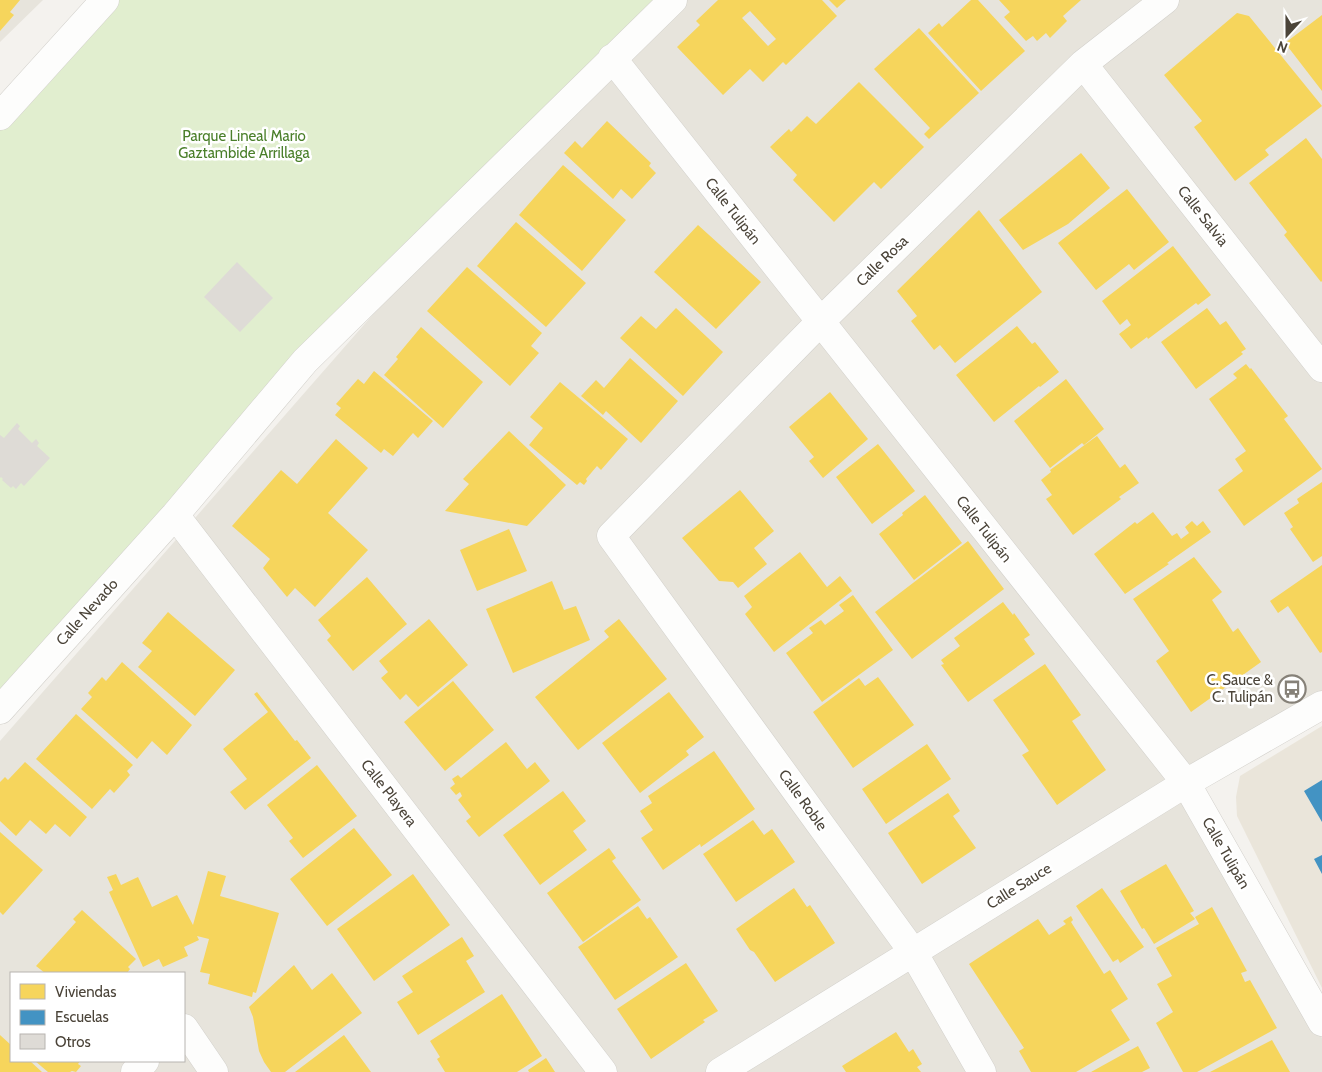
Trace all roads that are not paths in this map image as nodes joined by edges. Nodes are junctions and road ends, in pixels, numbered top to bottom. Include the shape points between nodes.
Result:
1 (105, 0) edge
2 (673, 0) edge
3 (1165, 0) edge
4 (612, 58) junction
5 (1083, 64) junction
6 (0, 116) edge
7 (820, 322) junction
8 (1322, 368) edge
9 (175, 515) junction
10 (611, 536) joint
11 (1322, 705) edge
12 (0, 710) edge
13 (1186, 783) junction
14 (913, 952) junction
15 (1322, 1022) edge
16 (185, 1029) edge
17 (143, 1062) edge
18 (135, 1072) edge
19 (214, 1072) edge
20 (603, 1072) edge
21 (720, 1072) edge
22 (982, 1072) edge

1 - 6 street
2 - 4 street, Calle Nevado
3 - 5 street, Calle Rosa
4 - 7 street, Calle Tulipán
4 - 9 street, Calle Nevado via 305,361
5 - 7 street, Calle Rosa
5 - 8 street, Calle Salvia
7 - 10 street, Calle Rosa
7 - 13 street, Calle Tulipán
9 - 12 street, Calle Nevado
9 - 20 street, Calle Playera
10 - 14 street, Calle Roble
11 - 13 street, Calle Sauce
13 - 14 street, Calle Sauce
13 - 15 street, Calle Tulipán
14 - 21 street, Calle Sauce
14 - 22 street, Calle Roble
16 - 19 street
17 - 18 street

